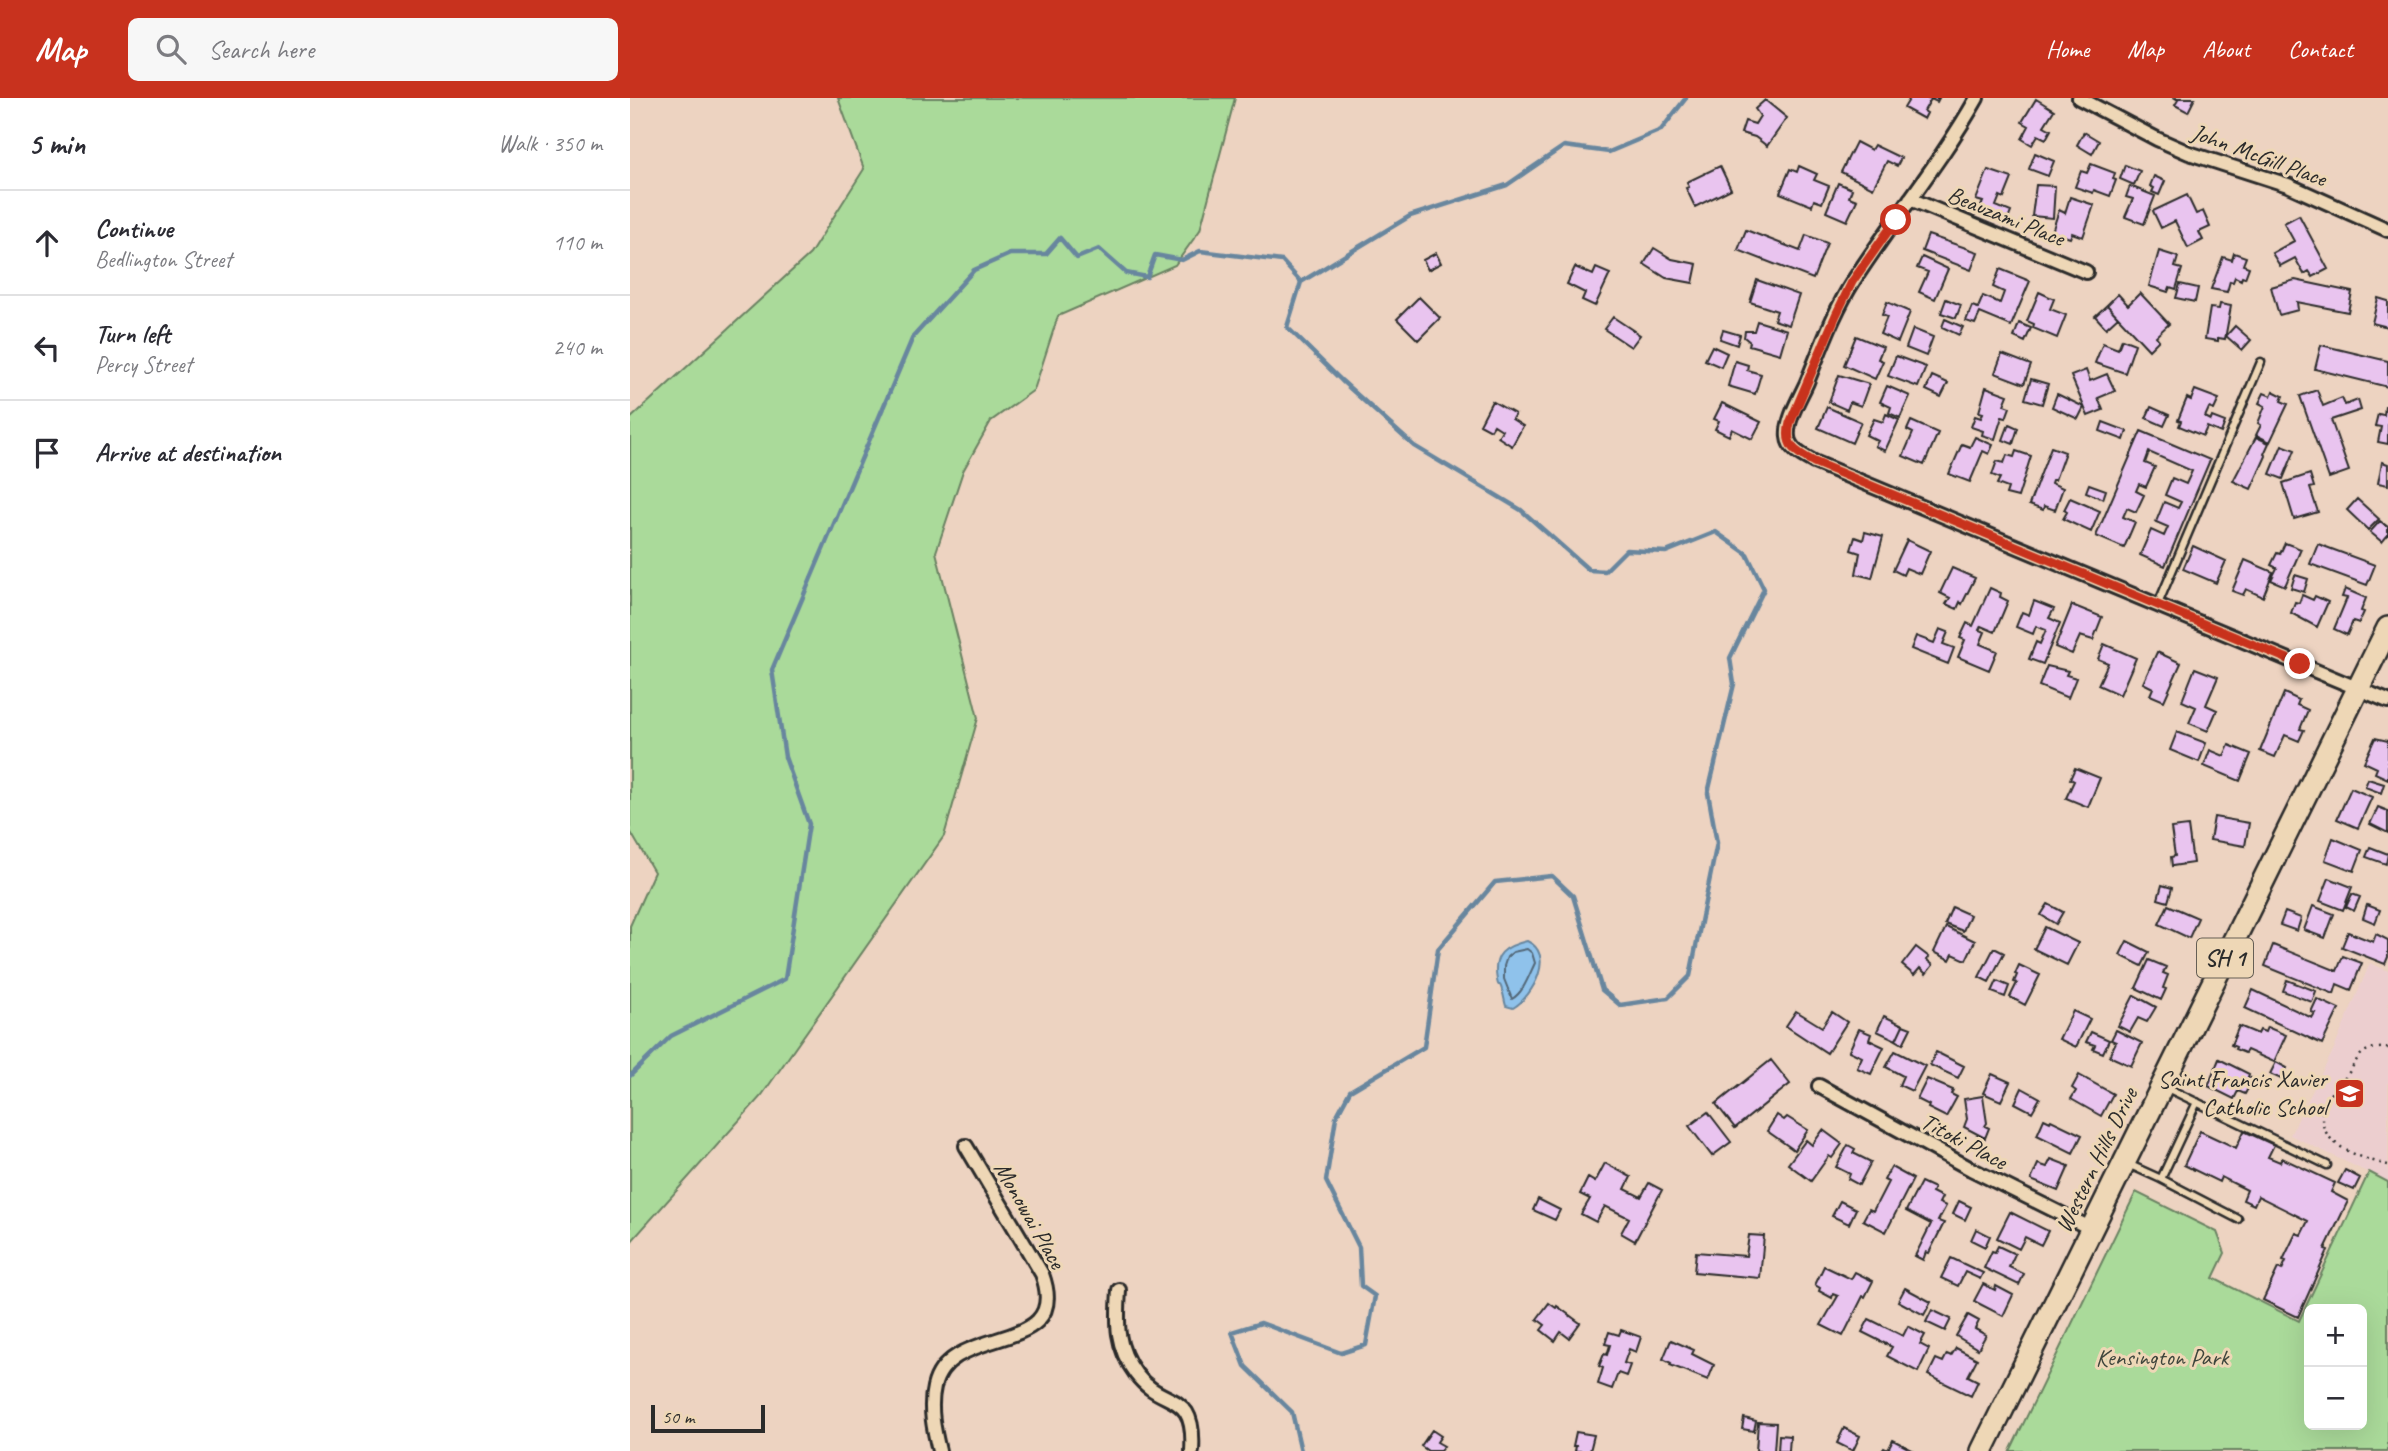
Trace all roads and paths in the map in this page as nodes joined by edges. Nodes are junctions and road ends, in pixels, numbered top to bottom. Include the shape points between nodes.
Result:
1 (1977, 98) edge
2 (2079, 98) edge
3 (1910, 199) junction
4 (2388, 230) edge
5 (2086, 272) dead end
6 (2260, 362) dead end
7 (2158, 604) junction
8 (2388, 628) edge
9 (2359, 688) junction
10 (2388, 701) edge
11 (2388, 1048) edge
12 (2162, 1085) junction
13 (1819, 1086) dead end
14 (2197, 1102) junction
15 (966, 1146) dead end
16 (2125, 1162) junction
17 (2327, 1165) dead end
18 (2388, 1165) edge
19 (2161, 1179) junction
20 (2238, 1219) dead end
21 (2092, 1229) junction
22 (1119, 1290) dead end
23 (939, 1451) edge
24 (1192, 1451) edge
25 (1982, 1451) edge

1 - 3 street
2 - 4 street, John McGill Place via 2189,153 2288,185
3 - 5 street, Beauzami Place
3 - 7 street via 1852,282 1794,411 1788,442 1814,462
6 - 7 lane
7 - 9 street
8 - 9 highway, Western Hills Drive / SH 1
9 - 10 street
9 - 12 highway, Western Hills Drive / SH 1
11 - 18 path via 2358,1055 2322,1112 2324,1131 2333,1142 2363,1159
12 - 14 lane
12 - 16 highway, Western Hills Drive / SH 1
13 - 21 street, Titoki Place
14 - 17 lane
14 - 19 lane
15 - 23 street, Monowai Place via 1048,1290 1039,1321 1028,1329 958,1353 943,1366 931,1404
16 - 19 lane
16 - 21 highway, Western Hills Drive / SH 1
19 - 20 lane
21 - 25 highway, Western Hills Drive / SH 1
22 - 24 street via 1121,1346 1136,1375 1188,1413

